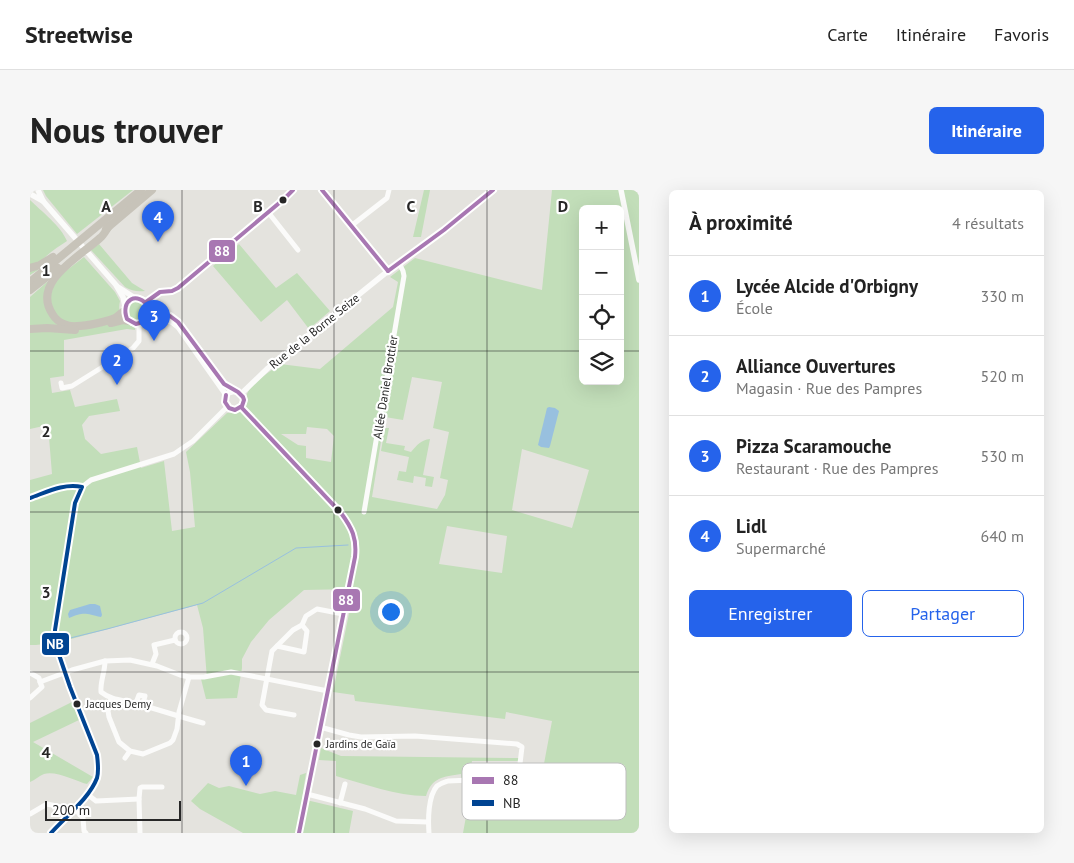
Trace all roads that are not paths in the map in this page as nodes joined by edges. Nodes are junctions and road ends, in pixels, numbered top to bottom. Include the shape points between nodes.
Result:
1 (38, 190) edge
2 (141, 190) edge
3 (152, 190) edge
4 (293, 190) edge
5 (322, 190) edge
6 (389, 190) edge
7 (493, 190) edge
8 (621, 190) edge
9 (30, 194) edge
10 (43, 201) junction
11 (268, 212) junction
12 (109, 226) junction
13 (351, 226) junction
14 (77, 243) junction
15 (298, 250) dead end
16 (399, 263) junction
17 (30, 268) edge
18 (388, 271) junction
19 (639, 280) edge
20 (30, 282) edge
21 (116, 285) junction
22 (30, 290) edge
23 (135, 298) junction
24 (148, 305) junction
25 (124, 309) junction
26 (149, 317) junction
27 (129, 321) junction
28 (139, 324) junction
29 (30, 329) edge
30 (61, 383) dead end
31 (235, 391) junction
32 (241, 394) junction
33 (226, 395) junction
34 (227, 407) junction
35 (240, 407) junction
36 (82, 486) junction
37 (30, 498) edge
38 (364, 512) dead end
39 (343, 614) junction
40 (302, 625) junction
41 (175, 640) dead end
42 (277, 646) junction
43 (105, 661) junction
44 (152, 664) junction
45 (30, 673) edge
46 (65, 673) junction
47 (189, 677) junction
48 (267, 679) junction
49 (40, 682) junction
50 (328, 691) junction
51 (30, 698) edge
52 (111, 698) junction
53 (136, 704) junction
54 (142, 706) junction
55 (294, 715) dead end
56 (178, 717) junction
57 (203, 724) dead end
58 (320, 727) junction
59 (130, 752) junction
60 (125, 758) dead end
61 (520, 763) edge
62 (462, 780) edge
63 (345, 784) dead end
64 (162, 786) dead end
65 (88, 794) junction
66 (307, 794) junction
67 (139, 799) junction
68 (340, 803) junction
69 (73, 810) junction
70 (30, 814) edge
71 (428, 822) junction
72 (51, 833) edge
73 (86, 833) edge
74 (140, 833) edge
75 (299, 833) edge
76 (429, 833) edge

1 - 10 street
2 - 14 highway
3 - 12 highway
4 - 11 street
5 - 13 street
6 - 13 street via 387,198
7 - 16 street, Rue de la Borne Seize
8 - 19 street
9 - 10 street
10 - 21 street
11 - 15 street
11 - 24 street via 178,288 160,292
12 - 22 highway
12 - 25 highway via 102,237 55,276 48,289 48,304 55,318 71,326 111,319
13 - 18 street
14 - 17 highway
14 - 20 highway
16 - 18 street, Rue de la Borne Seize
16 - 38 street, Allée Daniel Brottier via 404,276
18 - 32 street, Rue de la Borne Seize via 268,368
21 - 23 street
21 - 25 street via 123,297
23 - 24 street
23 - 25 street
24 - 26 street
24 - 31 street via 178,322 225,384
25 - 27 street
26 - 28 street
26 - 33 street via 164,318 178,328
27 - 28 street
27 - 29 highway via 81,330
28 - 30 street via 139,341 134,348 72,386 62,388
31 - 32 street
31 - 33 street
32 - 35 street via 244,402
33 - 34 street
34 - 35 street via 232,410
34 - 36 street via 193,441 174,454 98,477
35 - 39 street via 352,528 356,550
36 - 37 street via 69,486
36 - 46 street via 75,503 55,630 55,643
39 - 40 street via 317,609 306,616
39 - 50 street
40 - 42 street
40 - 42 street via 307,631 304,652
41 - 44 street via 154,645 156,654
42 - 48 street via 271,654
43 - 44 street via 130,660
43 - 46 street
43 - 52 street via 100,686 101,692
44 - 47 street
45 - 49 street
46 - 49 street
46 - 65 street via 99,763 97,779
47 - 48 street via 231,672
47 - 56 street
48 - 50 street
48 - 55 street via 262,705 266,710
49 - 51 street via 42,687
50 - 58 street
52 - 53 street
52 - 59 street via 109,717 119,742
53 - 54 street
53 - 54 street via 139,695 145,696
54 - 56 street
56 - 57 street
56 - 59 street via 176,734 170,743 143,754
58 - 61 street via 361,737 397,736 517,744 522,747
58 - 66 street
59 - 60 street
62 - 71 street via 437,786 430,802
63 - 68 street
64 - 67 street via 140,788
65 - 67 street via 96,801
65 - 69 street
66 - 68 street
66 - 75 street
67 - 74 street
68 - 71 street via 396,821
69 - 70 street via 47,804
69 - 72 street
69 - 73 street via 83,818
71 - 76 street

